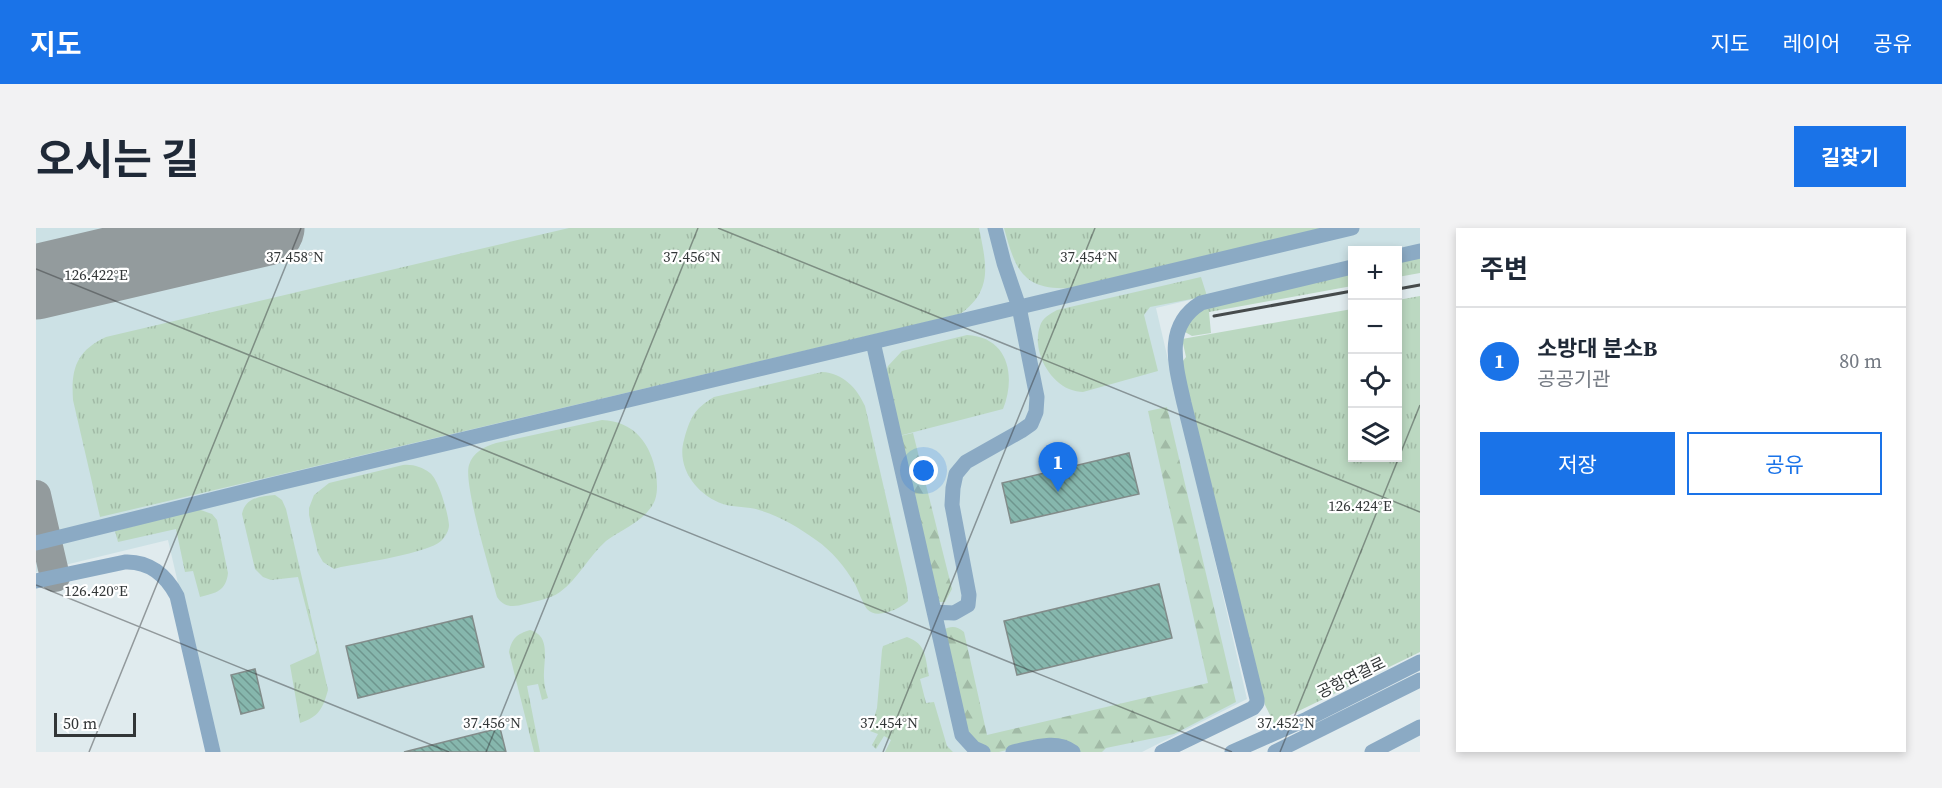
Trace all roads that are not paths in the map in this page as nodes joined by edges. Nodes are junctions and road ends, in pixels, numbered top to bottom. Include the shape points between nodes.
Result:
1 (995, 228) edge
2 (1352, 228) edge
3 (1420, 251) edge
4 (1402, 255) edge
5 (1348, 268) edge
6 (1019, 307) junction
7 (873, 342) junction
8 (36, 543) edge
9 (36, 582) edge
10 (934, 612) junction
11 (1420, 662) edge
12 (1420, 680) edge
13 (1420, 728) edge
14 (213, 752) edge
15 (983, 752) edge
16 (1013, 752) edge
17 (1073, 752) edge
18 (1161, 752) edge
19 (1232, 752) edge
20 (1275, 752) edge
21 (1372, 752) edge

1 - 6 street
2 - 6 street
3 - 4 street
5 - 18 street via 1201,303 1184,318 1176,336 1176,367 1184,403 1257,699 1253,708
6 - 7 street
6 - 10 street via 1037,397 1036,412 1031,424 966,462 956,474 952,505 968,605 954,613
7 - 8 street
7 - 10 street
9 - 14 street via 125,562 136,562 163,575 177,596
10 - 15 street via 962,735
11 - 19 street, 공항연결로
12 - 20 street, 공항연결로
13 - 21 street
16 - 17 street via 1059,745

